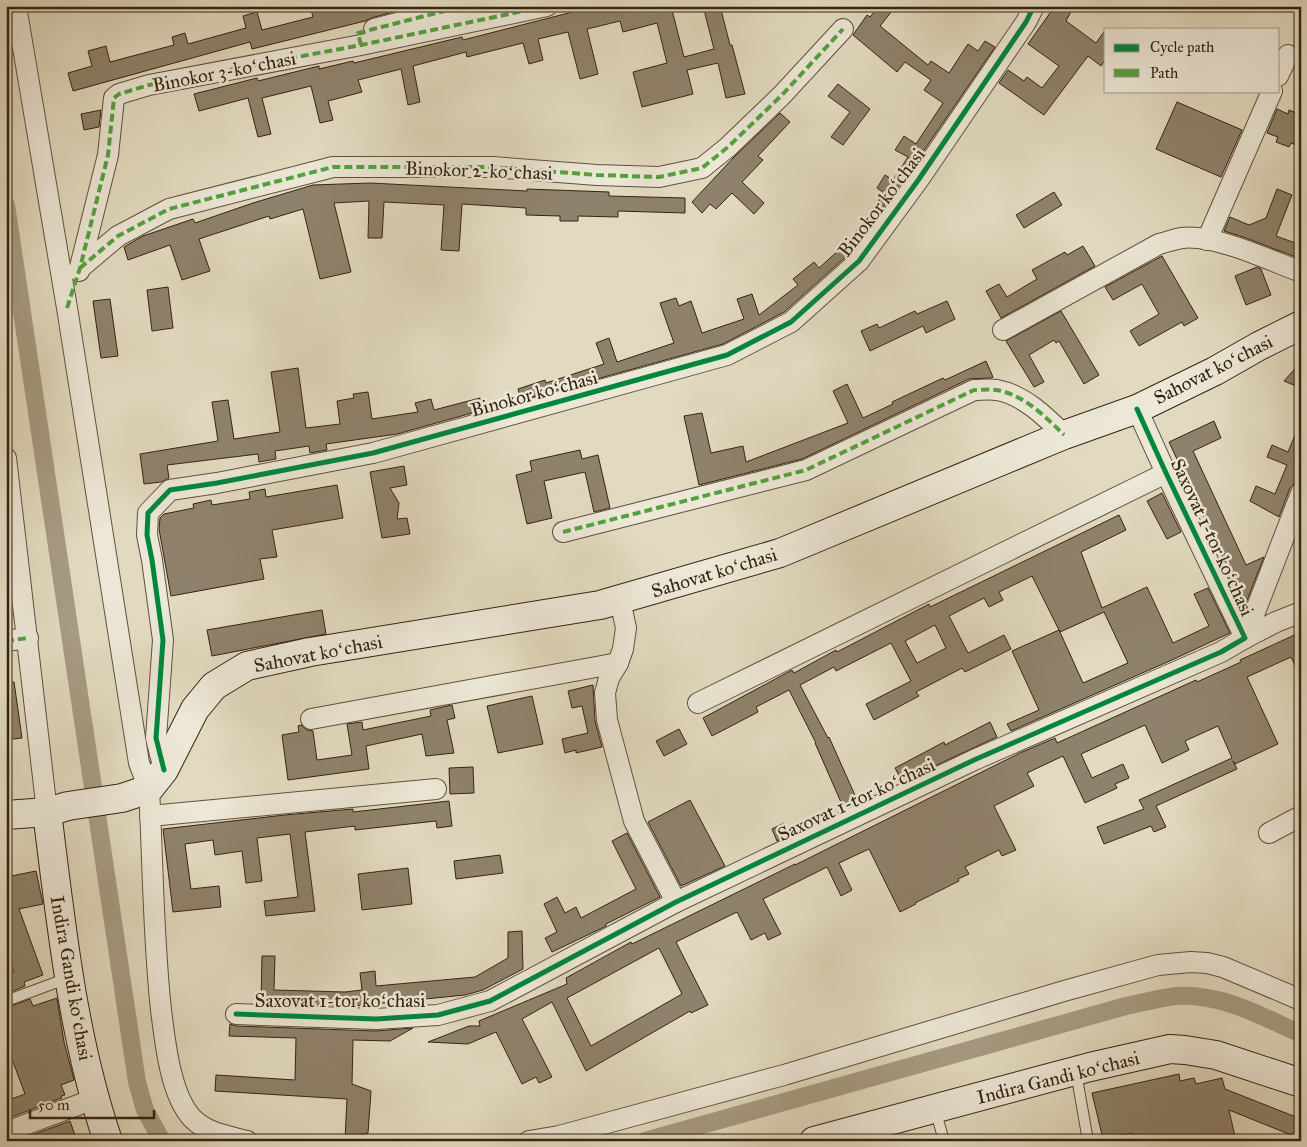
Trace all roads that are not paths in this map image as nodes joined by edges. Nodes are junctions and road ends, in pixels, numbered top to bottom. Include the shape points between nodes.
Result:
1 (16, 6) edge
2 (464, 6) edge
3 (547, 6) edge
4 (1034, 6) edge
5 (843, 29) dead end
6 (361, 44) junction
7 (1288, 55) dead end
8 (1280, 72) edge
9 (1272, 92) edge
10 (1207, 240) junction
11 (80, 268) junction
12 (1301, 272) edge
13 (67, 308) junction
14 (1301, 325) edge
15 (1003, 330) dead end
16 (1137, 409) junction
17 (1064, 435) junction
18 (6, 458) edge
19 (1166, 473) junction
20 (8, 488) edge
21 (1301, 493) edge
22 (563, 532) dead end
23 (620, 600) junction
24 (1301, 612) edge
25 (28, 638) junction
26 (1245, 638) junction
27 (6, 641) edge
28 (618, 663) junction
29 (698, 702) dead end
30 (311, 718) dead end
31 (156, 780) junction
32 (436, 789) dead end
33 (57, 809) junction
34 (6, 814) edge
35 (150, 816) junction
36 (1301, 816) edge
37 (1269, 833) dead end
38 (676, 902) junction
39 (68, 978) junction
40 (1301, 1000) edge
41 (6, 1001) edge
42 (236, 1014) dead end
43 (1076, 1071) junction
44 (1301, 1083) edge
45 (94, 1099) junction
46 (935, 1108) junction
47 (6, 1132) edge
48 (108, 1141) edge
49 (247, 1141) edge
50 (530, 1141) edge
51 (814, 1141) edge
52 (944, 1141) edge
53 (1088, 1141) edge

1 - 13 street
2 - 6 street via 358,33
3 - 6 street, Binokor 3-koʻchasi
4 - 31 street, Binokor koʻchasi via 919,179 859,261 791,322 727,355 382,450 170,490 148,513 147,535 163,640
5 - 11 street, Binokor 2-koʻchasi via 782,96 702,168 659,177 492,167 333,166 169,209 118,236
6 - 11 street, Binokor 3-koʻchasi via 149,85 119,94 114,98 108,155
7 - 8 street
9 - 10 street
10 - 12 street
10 - 15 street via 1182,238 1160,244
11 - 13 street, Binokor 3-koʻchasi
13 - 31 street via 139,763
14 - 16 street, Sahovat koʻchasi
16 - 17 street, Sahovat koʻchasi
16 - 19 street, Saxovat 1-tor koʻchasi
17 - 22 street via 1019,397 997,390 974,390 806,470
17 - 23 street, Sahovat koʻchasi via 780,553
18 - 20 street
19 - 26 street, Saxovat 1-tor koʻchasi
19 - 29 street
20 - 25 street
21 - 26 street, Saxovat 1-tor koʻchasi
23 - 28 street via 626,628
23 - 31 street, Sahovat koʻchasi via 310,652 247,666 214,686 201,701
24 - 26 street
25 - 27 street
25 - 33 street
26 - 38 street, Saxovat 1-tor koʻchasi via 1221,652 974,760
28 - 30 street
28 - 38 street via 605,693 607,720 634,821
31 - 33 street via 122,798
31 - 35 street
32 - 35 street
33 - 34 street
33 - 39 street, Indira Gandi koʻchasi
35 - 49 street via 156,962 166,1051 181,1102 193,1119 216,1133
36 - 37 street
38 - 42 street, Saxovat 1-tor koʻchasi via 490,1001 467,1008 438,1015 376,1019
39 - 41 lane
39 - 45 street, Indira Gandi koʻchasi
40 - 50 street via 1207,963 1158,965 784,1076
43 - 44 street, Indira Gandi koʻchasi via 1170,1049 1216,1054
43 - 46 street, Indira Gandi koʻchasi
43 - 53 lane
45 - 47 street
45 - 48 street, Indira Gandi koʻchasi
46 - 51 street, Indira Gandi koʻchasi
46 - 52 lane

